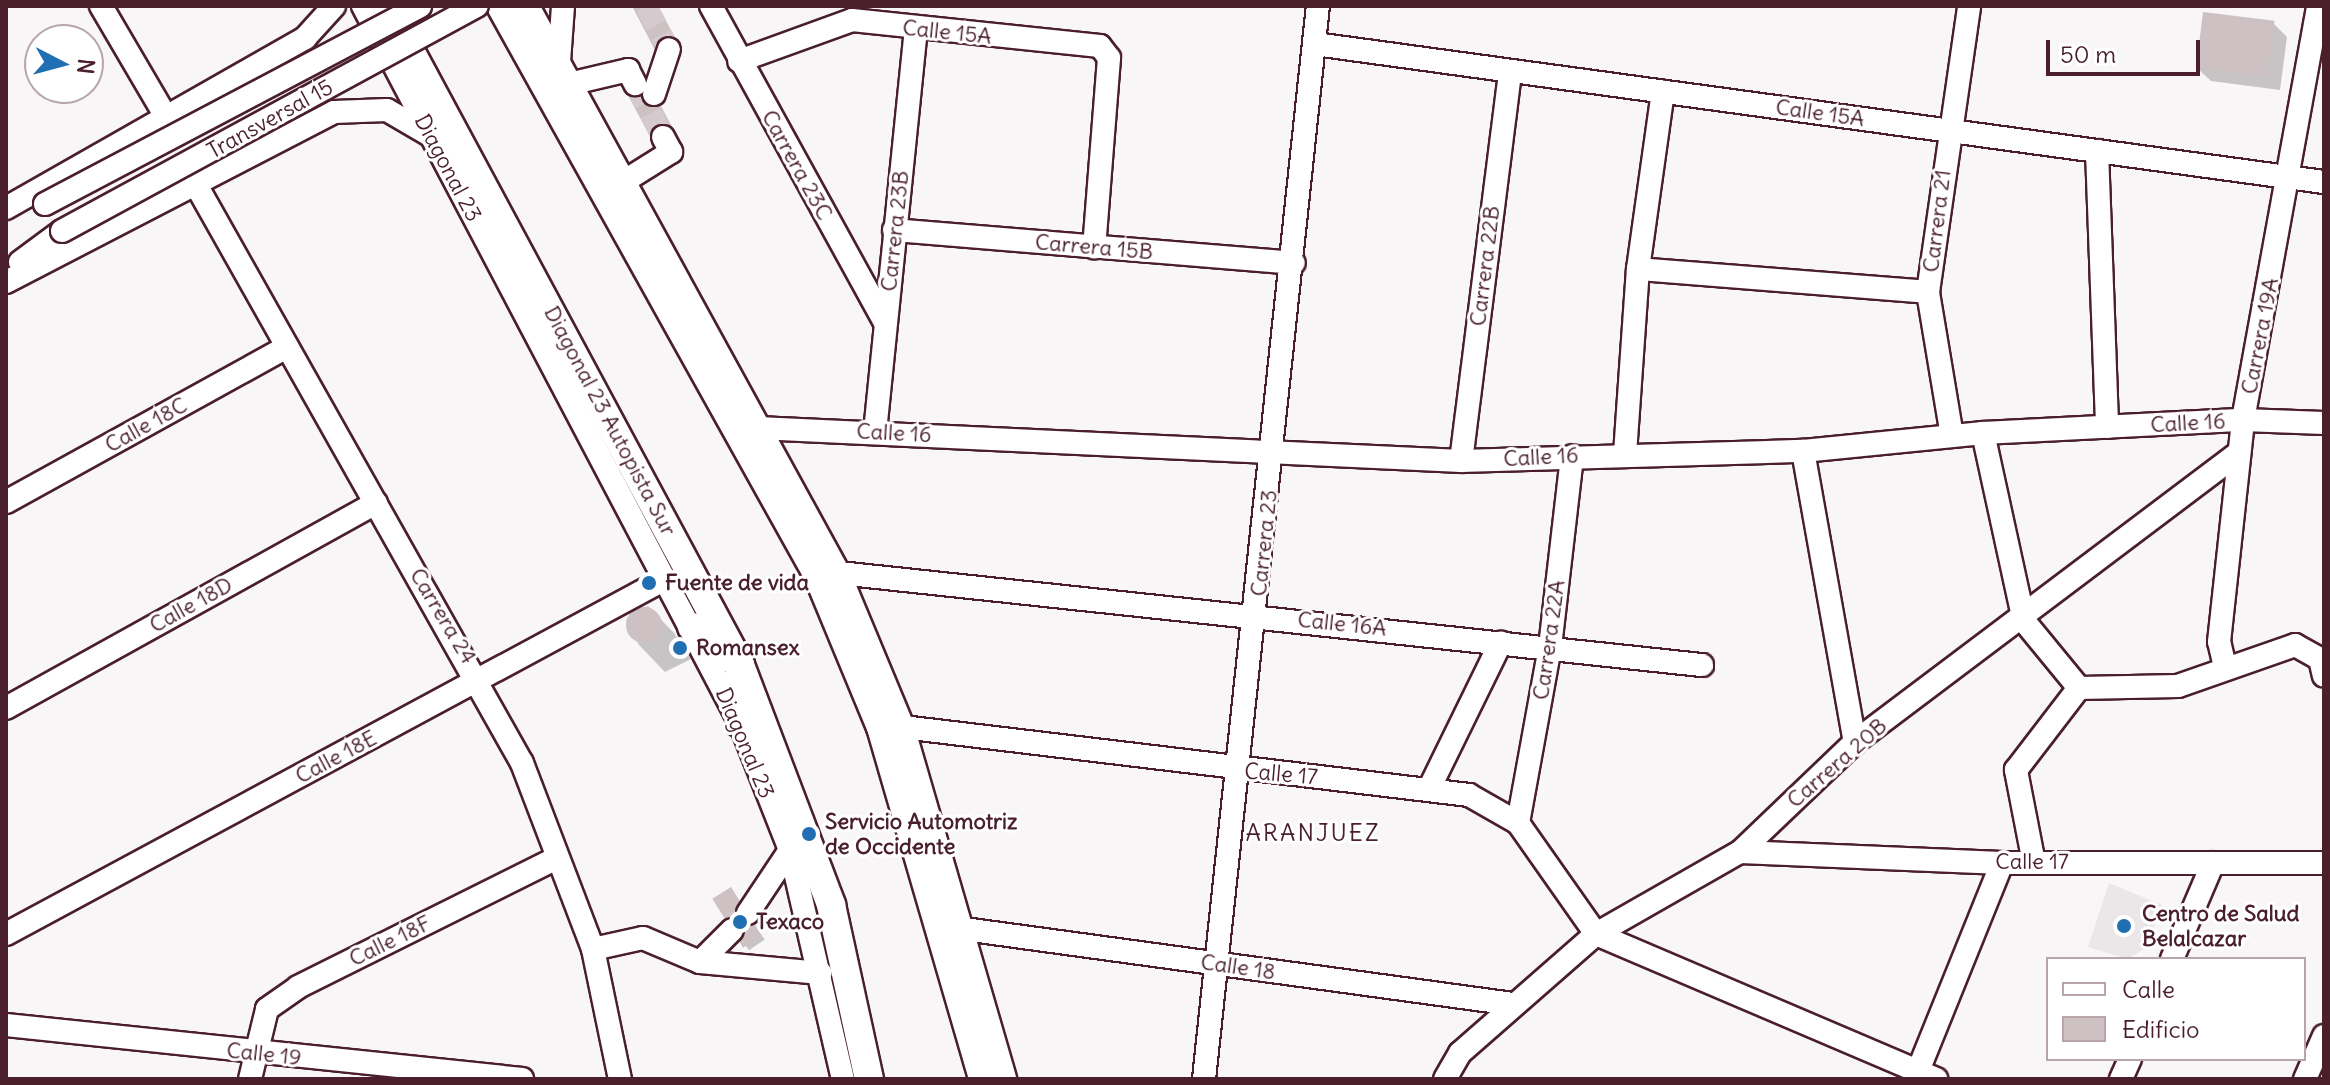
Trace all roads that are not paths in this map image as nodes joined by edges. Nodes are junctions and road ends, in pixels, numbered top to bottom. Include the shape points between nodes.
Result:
1 (101, 6) edge
2 (334, 6) edge
3 (363, 6) edge
4 (386, 6) edge
5 (420, 6) edge
6 (477, 6) edge
7 (501, 6) edge
8 (528, 6) edge
9 (563, 6) edge
10 (711, 6) edge
11 (1318, 6) edge
12 (1969, 6) edge
13 (2318, 6) edge
14 (916, 31) junction
15 (1315, 44) junction
16 (669, 49) dead end
17 (739, 61) junction
18 (1510, 71) junction
19 (564, 76) junction
20 (1663, 92) junction
21 (166, 117) junction
22 (1949, 131) junction
23 (431, 136) junction
24 (663, 137) dead end
25 (2097, 151) junction
26 (2289, 178) junction
27 (623, 182) junction
28 (2324, 182) edge
29 (195, 183) junction
30 (6, 208) edge
31 (6, 220) edge
32 (894, 230) junction
33 (1094, 247) junction
34 (1294, 263) junction
35 (1638, 269) junction
36 (6, 272) edge
37 (6, 282) edge
38 (1928, 292) junction
39 (885, 322) junction
40 (287, 347) junction
41 (2243, 420) junction
42 (2324, 423) edge
43 (2107, 427) junction
44 (758, 428) junction
45 (875, 432) junction
46 (1983, 433) junction
47 (1952, 436) junction
48 (1803, 451) junction
49 (2239, 453) junction
50 (1625, 454) junction
51 (1274, 456) junction
52 (1572, 456) junction
53 (1461, 461) junction
54 (6, 502) edge
55 (376, 503) junction
56 (839, 573) junction
57 (665, 579) junction
58 (1256, 615) junction
59 (2024, 621) junction
60 (692, 627) junction
61 (1501, 642) junction
62 (1550, 647) junction
63 (740, 665) junction
64 (1702, 665) dead end
65 (2225, 667) junction
66 (2324, 676) edge
67 (481, 680) junction
68 (2079, 688) junction
69 (6, 708) edge
70 (740, 723) junction
71 (903, 727) junction
72 (1855, 742) junction
73 (1238, 771) junction
74 (1430, 787) junction
75 (1518, 823) junction
76 (790, 850) junction
77 (1740, 852) junction
78 (557, 858) junction
79 (2002, 863) junction
80 (2034, 863) junction
81 (2213, 863) junction
82 (2324, 863) edge
83 (964, 929) junction
84 (6, 934) edge
85 (1596, 934) junction
86 (593, 949) junction
87 (2173, 957) edge
88 (700, 962) junction
89 (1216, 964) junction
90 (821, 973) junction
91 (1513, 1004) junction
92 (6, 1025) edge
93 (2324, 1036) edge
94 (251, 1053) junction
95 (1927, 1075) edge
96 (512, 1078) edge
97 (250, 1079) edge
98 (620, 1079) edge
99 (843, 1079) edge
100 (869, 1079) edge
101 (983, 1079) edge
102 (1005, 1079) edge
103 (1204, 1079) edge
104 (1445, 1079) edge
105 (2305, 1079) edge

1 - 21 street
2 - 21 street via 305,38
3 - 23 street, Diagonal 23
4 - 63 main road, Diagonal 23 Autopista Sur
5 - 31 street, Transversal 15, bridge
6 - 36 street, Transversal 15, bridge via 62,231
7 - 101 main road via 818,575 881,727
8 - 19 street
9 - 19 street
10 - 17 street, Carrera 23C
11 - 15 street, Carrera 23
12 - 22 street, Carrera 21
13 - 26 street, Carrera 19A
14 - 17 street, Calle 15A via 852,20
14 - 32 street, Carrera 23B
14 - 33 street, Calle 15A via 1100,46 1109,58
15 - 18 street, Calle 15A
15 - 34 street, Carrera 23
16 - 19 street via 645,89 628,70
17 - 39 street, Carrera 23C
18 - 20 street, Calle 15A
18 - 53 street, Carrera 22B
19 - 27 street
20 - 22 street, Calle 15A
20 - 35 street
21 - 30 street
22 - 25 street, Calle 15A
22 - 38 street, Carrera 21
23 - 29 street via 387,110 341,109
23 - 57 street, Diagonal 23
24 - 27 street via 671,152
25 - 26 street, Calle 15A
25 - 43 street
26 - 28 street, Calle 15A
26 - 41 street, Carrera 19A
27 - 44 street
29 - 37 street
29 - 40 street, Carrera 24
32 - 33 street, Carrera 15B
32 - 39 street, Carrera 23B
33 - 34 street, Carrera 15B
34 - 51 street, Carrera 23
35 - 38 street
35 - 50 street
38 - 47 street, Carrera 21
39 - 45 street, Carrera 23B
40 - 54 street, Calle 18C
40 - 55 street, Carrera 24
41 - 42 street, Calle 16
41 - 43 street, Calle 16
41 - 49 street, Carrera 19A
43 - 46 street, Calle 16
44 - 45 street, Calle 16
44 - 56 street
45 - 51 street, Calle 16
46 - 47 street, Calle 16
46 - 59 street
47 - 48 street, Calle 16
48 - 50 street, Calle 16
48 - 72 street
49 - 59 street, Carrera 20B
49 - 65 street, Carrera 19A via 2219,642
50 - 52 street, Calle 16
51 - 53 street, Calle 16
51 - 58 street, Carrera 23
52 - 53 street, Calle 16
52 - 62 street, Carrera 22A
55 - 67 street, Carrera 24
55 - 69 street, Calle 18D
56 - 58 street, Calle 16A
56 - 71 street
57 - 60 street, Diagonal 23
57 - 67 street, Calle 18E
58 - 61 street, Calle 16A
58 - 73 street, Carrera 23
59 - 68 street
59 - 72 street, Carrera 20B
60 - 63 main road
60 - 70 street, Diagonal 23
61 - 62 street, Calle 16A
61 - 74 street
62 - 64 street, Calle 16A
62 - 75 street, Carrera 22A
63 - 70 main road
63 - 100 main road, Diagonal 23 Autopista Sur via 831,905
65 - 66 street via 2295,645 2320,659
65 - 68 street via 2178,686
67 - 78 street, Carrera 24
67 - 84 street, Calle 18E
68 - 80 street via 2016,770
70 - 76 street, Diagonal 23
71 - 73 street, Calle 17
71 - 83 street
72 - 77 street, Carrera 20B
73 - 74 street, Calle 17
73 - 89 street, Carrera 23
74 - 75 street, Calle 17 via 1469,795
75 - 85 street, Calle 17
76 - 88 street via 740,922
76 - 90 street, Diagonal 23
77 - 79 street, Calle 17
77 - 85 street, Carrera 20B
78 - 86 street, Carrera 24
78 - 94 street, Calle 18F via 298,987 267,1009
79 - 80 street, Calle 17
79 - 95 street
80 - 81 street, Calle 17
81 - 82 street, Calle 17
81 - 87 street
83 - 89 street, Calle 18
83 - 102 street
85 - 91 street, Carrera 20B
85 - 95 street
86 - 88 street via 643,938
86 - 98 street, Carrera 24
88 - 90 street
89 - 91 street, Calle 18
89 - 103 street, Carrera 23
90 - 99 street, Diagonal 23
91 - 104 street, Carrera 20B via 1460,1053
92 - 94 street, Calle 19
93 - 105 street
94 - 96 street, Calle 19
94 - 97 street, Calle 18F

